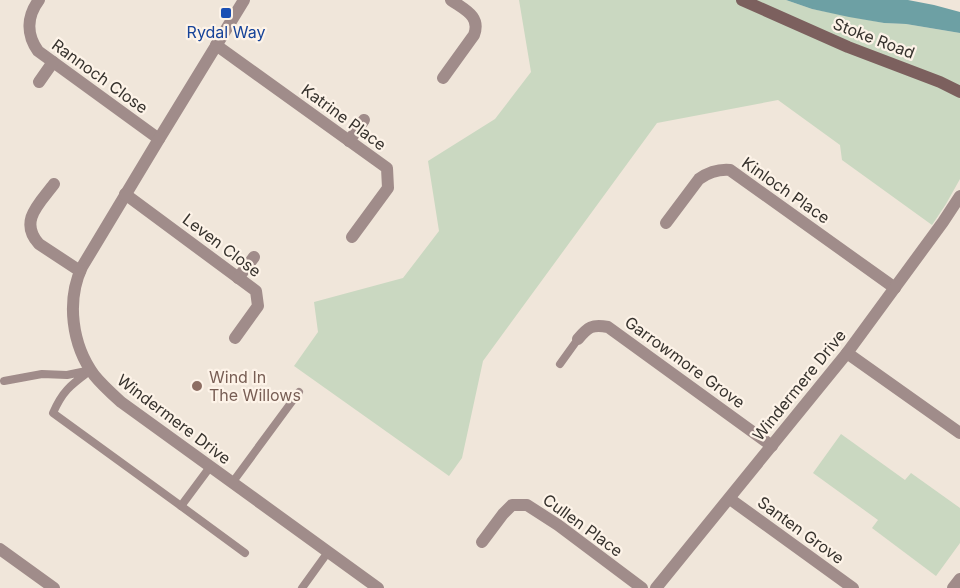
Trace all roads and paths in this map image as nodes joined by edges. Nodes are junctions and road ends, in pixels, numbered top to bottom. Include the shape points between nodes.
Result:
1 (39, 0) edge
2 (244, 0) edge
3 (451, 0) edge
4 (742, 0) edge
5 (216, 45) junction
6 (53, 62) junction
7 (443, 78) dead end
8 (39, 82) dead end
9 (960, 92) edge
10 (364, 120) dead end
11 (159, 139) junction
12 (349, 141) junction
13 (54, 184) dead end
14 (125, 194) junction
15 (960, 197) edge
16 (666, 224) dead end
17 (352, 237) dead end
18 (254, 257) dead end
19 (80, 271) junction
20 (238, 278) junction
21 (895, 288) junction
22 (235, 338) dead end
23 (578, 339) joint
24 (847, 353) junction
25 (560, 364) dead end
26 (91, 370) junction
27 (4, 381) dead end
28 (299, 392) dead end
29 (960, 433) edge
30 (772, 446) junction
31 (210, 467) junction
32 (232, 483) junction
33 (729, 499) junction
34 (182, 506) junction
35 (482, 542) dead end
36 (0, 549) edge
37 (328, 552) junction
38 (245, 553) dead end
39 (960, 579) edge
40 (370, 585) edge
41 (54, 588) edge
42 (302, 588) edge
43 (642, 588) edge
44 (656, 588) edge
45 (853, 588) edge
46 (953, 588) edge

1 - 6 street, Rannoch Close via 30,14 29,25 38,51
2 - 5 street, Windermere Drive
3 - 7 street via 473,17 476,28
4 - 9 street, Stoke Road
5 - 11 street, Windermere Drive
5 - 12 street, Katrine Place
6 - 8 street
6 - 11 street, Rannoch Close
10 - 12 street
11 - 14 street, Windermere Drive
12 - 17 street, Katrine Place via 387,168 388,188
13 - 19 street via 33,213 30,231 39,244
14 - 19 street, Windermere Drive
14 - 20 street, Leven Close
15 - 21 street, Windermere Drive
16 - 21 street, Kinloch Place via 699,179 711,172 730,171
18 - 20 street
19 - 26 street, Windermere Drive via 74,296 74,327
20 - 22 street, Leven Close via 256,291 258,306
21 - 24 street, Windermere Drive
23 - 25 lane
23 - 30 street, Garrowmore Grove via 587,328 608,327
24 - 29 street
24 - 30 street, Windermere Drive
26 - 27 lane
26 - 31 street, Windermere Drive via 121,402
26 - 34 lane via 64,392 53,413
28 - 32 lane
30 - 33 street, Windermere Drive
31 - 32 street, Windermere Drive
31 - 34 lane
32 - 37 street, Windermere Drive
33 - 44 street, Windermere Drive
33 - 45 street, Santen Grove
34 - 38 lane
35 - 43 street, Cullen Place via 512,505 527,505
36 - 41 street
37 - 40 street, Windermere Drive
37 - 42 lane
39 - 46 street

